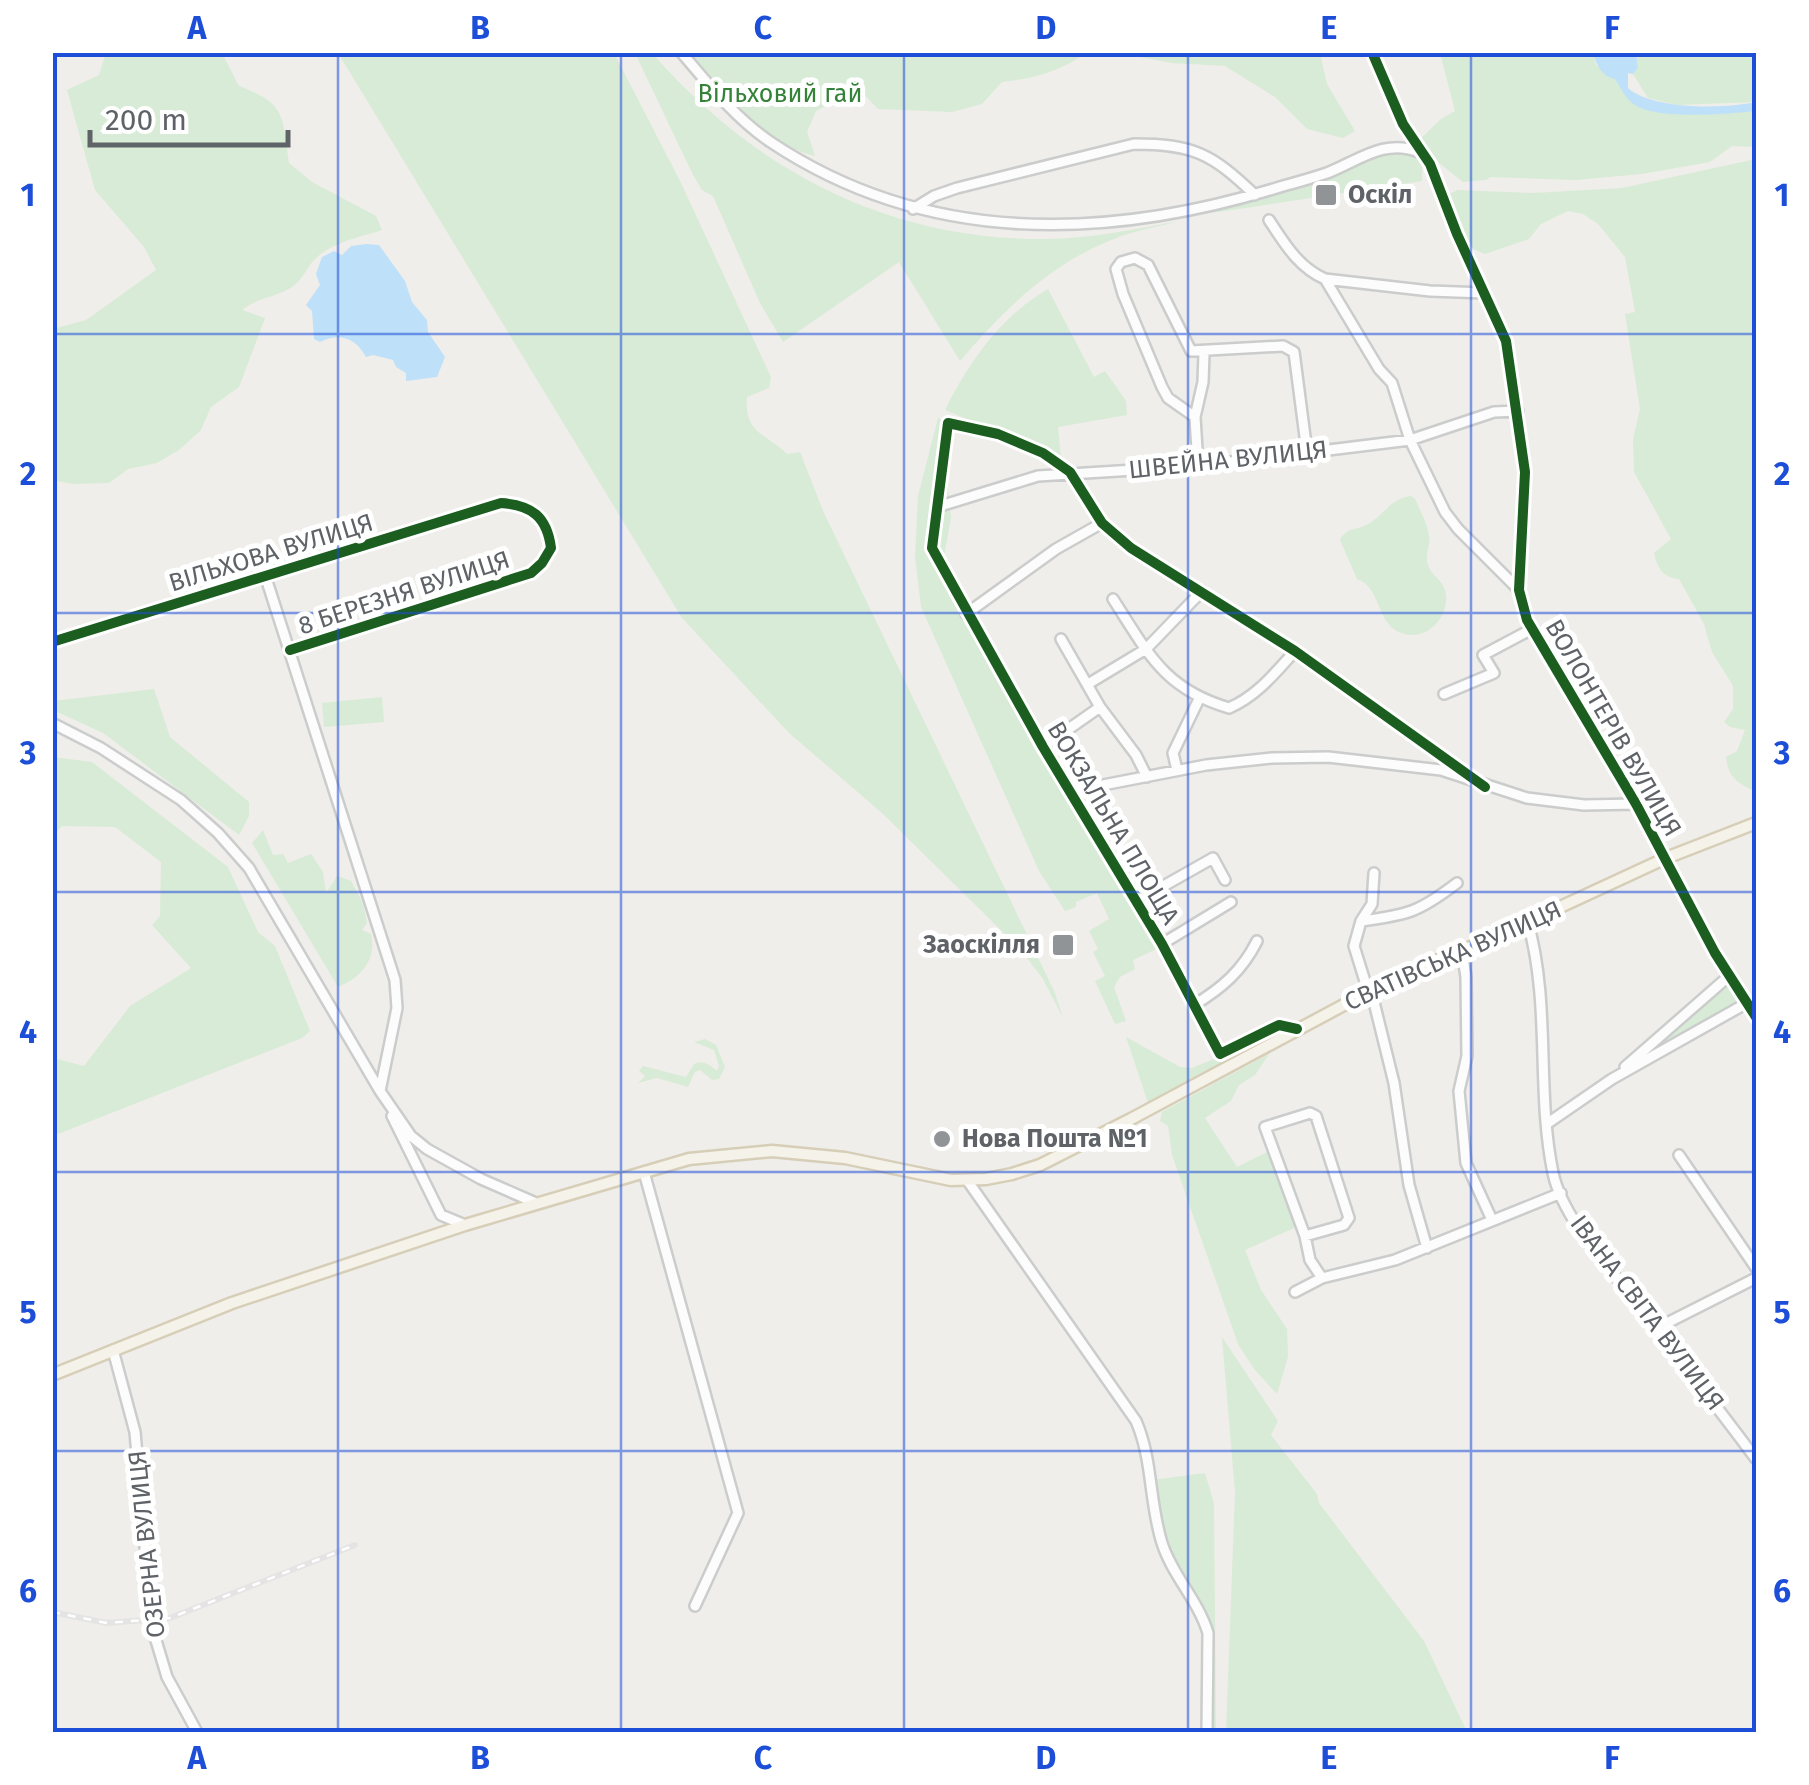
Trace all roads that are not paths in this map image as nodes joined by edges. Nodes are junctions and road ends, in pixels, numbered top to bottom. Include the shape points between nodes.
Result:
1 (681, 52) edge
2 (1372, 52) edge
3 (1422, 152) junction
4 (1255, 195) junction
5 (914, 209) junction
6 (1269, 220) dead end
7 (1325, 279) junction
8 (1485, 292) junction
9 (1204, 353) junction
10 (1518, 410) junction
11 (1195, 416) junction
12 (1410, 440) junction
13 (1307, 452) junction
14 (1198, 466) junction
15 (1070, 472) junction
16 (937, 508) junction
17 (1102, 523) junction
18 (531, 573) joint
19 (264, 574) junction
20 (1519, 590) junction
21 (1202, 591) junction
22 (1112, 599) dead end
23 (966, 614) junction
24 (1532, 629) junction
25 (1061, 639) dead end
26 (52, 642) edge
27 (1146, 649) junction
28 (290, 650) junction
29 (1295, 651) junction
30 (1088, 684) junction
31 (1444, 694) dead end
32 (1200, 699) junction
33 (1100, 707) junction
34 (52, 722) edge
35 (1044, 747) junction
36 (1177, 770) junction
37 (1147, 777) junction
38 (1485, 787) junction
39 (1072, 791) junction
40 (1636, 804) junction
41 (1756, 823) edge
42 (1666, 858) junction
43 (1374, 873) dead end
44 (1225, 880) dead end
45 (1457, 884) dead end
46 (1137, 901) junction
47 (1232, 902) dead end
48 (1361, 922) junction
49 (1528, 923) junction
50 (1257, 941) dead end
51 (1162, 944) junction
52 (1462, 951) junction
53 (1728, 976) junction
54 (1370, 991) junction
55 (1747, 1004) junction
56 (1194, 1006) junction
57 (1756, 1017) edge
58 (1296, 1029) junction
59 (1612, 1078) junction
60 (380, 1091) junction
61 (1548, 1123) junction
62 (1680, 1156) dead end
63 (644, 1172) junction
64 (966, 1180) junction
65 (1561, 1193) junction
66 (536, 1203) junction
67 (1492, 1220) junction
68 (465, 1225) junction
69 (1305, 1236) junction
70 (1427, 1248) junction
71 (1756, 1268) edge
72 (1322, 1278) junction
73 (1756, 1278) edge
74 (1296, 1292) dead end
75 (1656, 1328) junction
76 (113, 1350) junction
77 (52, 1376) edge
78 (1756, 1459) edge
79 (695, 1606) dead end
80 (197, 1732) edge
81 (1207, 1732) edge

1 - 5 street via 771,142 848,184
2 - 3 street, ВОЛОНТЕРІВ ВУЛИЦЯ via 1402,124
3 - 4 street via 1380,148
3 - 8 street, ВОЛОНТЕРІВ ВУЛИЦЯ
4 - 5 street via 1094,225 1006,225
4 - 5 street via 1204,153 1134,144 957,188
6 - 7 street via 1309,272
7 - 8 street
7 - 12 street via 1392,383
8 - 10 street, ВОЛОНТЕРІВ ВУЛИЦЯ via 1506,342
9 - 11 street
9 - 11 street via 1191,352 1148,265 1135,258 1120,262 1123,294 1162,386
9 - 13 street via 1283,346 1294,352
10 - 12 street, ШВЕЙНА ВУЛИЦЯ
10 - 20 street, ВОЛОНТЕРІВ ВУЛИЦЯ via 1525,472
11 - 14 street
12 - 13 street, ШВЕЙНА ВУЛИЦЯ
12 - 20 street via 1458,530
13 - 14 street, ШВЕЙНА ВУЛИЦЯ
14 - 15 street, ШВЕЙНА ВУЛИЦЯ
15 - 16 street, ШВЕЙНА ВУЛИЦЯ
15 - 16 street, ВОКЗАЛЬНА ПЛОЩА via 998,434 948,423
15 - 17 street
16 - 23 street, ВОКЗАЛЬНА ПЛОЩА via 932,548
17 - 21 street
17 - 23 street
18 - 19 street, ВІЛЬХОВА ВУЛИЦЯ via 551,548 542,519 533,510 501,503
18 - 28 street, 8 БЕРЕЗНЯ ВУЛИЦЯ
19 - 26 street, ВІЛЬХОВА ВУЛИЦЯ
19 - 28 street, 8 БЕРЕЗНЯ ВУЛИЦЯ
20 - 24 street, ВОЛОНТЕРІВ ВУЛИЦЯ
21 - 27 street
21 - 29 street
22 - 27 street
23 - 35 street, ВОКЗАЛЬНА ПЛОЩА
24 - 31 street via 1483,656 1494,672
24 - 40 street, ВОЛОНТЕРІВ ВУЛИЦЯ
25 - 30 street
27 - 30 street
27 - 32 street via 1165,675
28 - 60 street, 8 БЕРЕЗНЯ ВУЛИЦЯ via 395,980 397,1008
29 - 32 street via 1243,702 1229,708
29 - 38 street
30 - 33 street
32 - 36 street via 1173,753
33 - 35 street
33 - 37 street
34 - 60 street via 102,748 218,832 248,868
35 - 39 street, ВОКЗАЛЬНА ПЛОЩА
36 - 37 street
36 - 38 street via 1328,757 1441,770
37 - 39 street
38 - 40 street via 1584,805
39 - 46 street, ВОКЗАЛЬНА ПЛОЩА
40 - 42 street, ВОЛОНТЕРІВ ВУЛИЦЯ
41 - 42 main road, СВАТІВСЬКА ВУЛИЦЯ
42 - 49 main road, СВАТІВСЬКА ВУЛИЦЯ
42 - 53 street, ВОЛОНТЕРІВ ВУЛИЦЯ
43 - 48 street via 1372,904
44 - 46 street via 1213,858
45 - 48 street via 1406,916
46 - 51 street, ВОКЗАЛЬНА ПЛОЩА
47 - 51 street
48 - 54 street via 1354,946
49 - 52 main road, СВАТІВСЬКА ВУЛИЦЯ
49 - 61 street, ІВАНА СВІТА ВУЛИЦЯ via 1539,962
50 - 56 street via 1221,989
51 - 56 street, ВОКЗАЛЬНА ПЛОЩА
52 - 54 main road, СВАТІВСЬКА ВУЛИЦЯ
52 - 67 street via 1466,1056 1458,1092 1466,1163
53 - 55 street, ВОЛОНТЕРІВ ВУЛИЦЯ
53 - 59 street
54 - 58 main road, СВАТІВСЬКА ВУЛИЦЯ
54 - 70 street
55 - 57 street, ВОЛОНТЕРІВ ВУЛИЦЯ
55 - 59 street
56 - 58 street, ВОКЗАЛЬНА ПЛОЩА via 1220,1054 1279,1025
58 - 64 main road, СВАТІВСЬКА ВУЛИЦЯ via 1040,1165
59 - 61 street
60 - 66 street via 426,1148
60 - 68 street via 442,1215
61 - 65 street, ІВАНА СВІТА ВУЛИЦЯ
62 - 71 street
63 - 64 main road, СВАТІВСЬКА ВУЛИЦЯ via 689,1159 772,1151
63 - 66 main road, СВАТІВСЬКА ВУЛИЦЯ
63 - 79 street via 738,1513
64 - 81 street via 1143,1437 1163,1546 1208,1632
65 - 67 street
65 - 75 street, ІВАНА СВІТА ВУЛИЦЯ
66 - 68 main road, СВАТІВСЬКА ВУЛИЦЯ
67 - 70 street
68 - 76 main road, СВАТІВСЬКА ВУЛИЦЯ
69 - 69 street via 1265,1128 1310,1113 1349,1218 1344,1226
69 - 72 street
70 - 72 street
72 - 74 street
73 - 75 street
75 - 78 street, ІВАНА СВІТА ВУЛИЦЯ
76 - 77 main road, СВАТІВСЬКА ВУЛИЦЯ
76 - 80 street, ОЗЕРНА ВУЛИЦЯ via 136,1432 152,1626 167,1677

